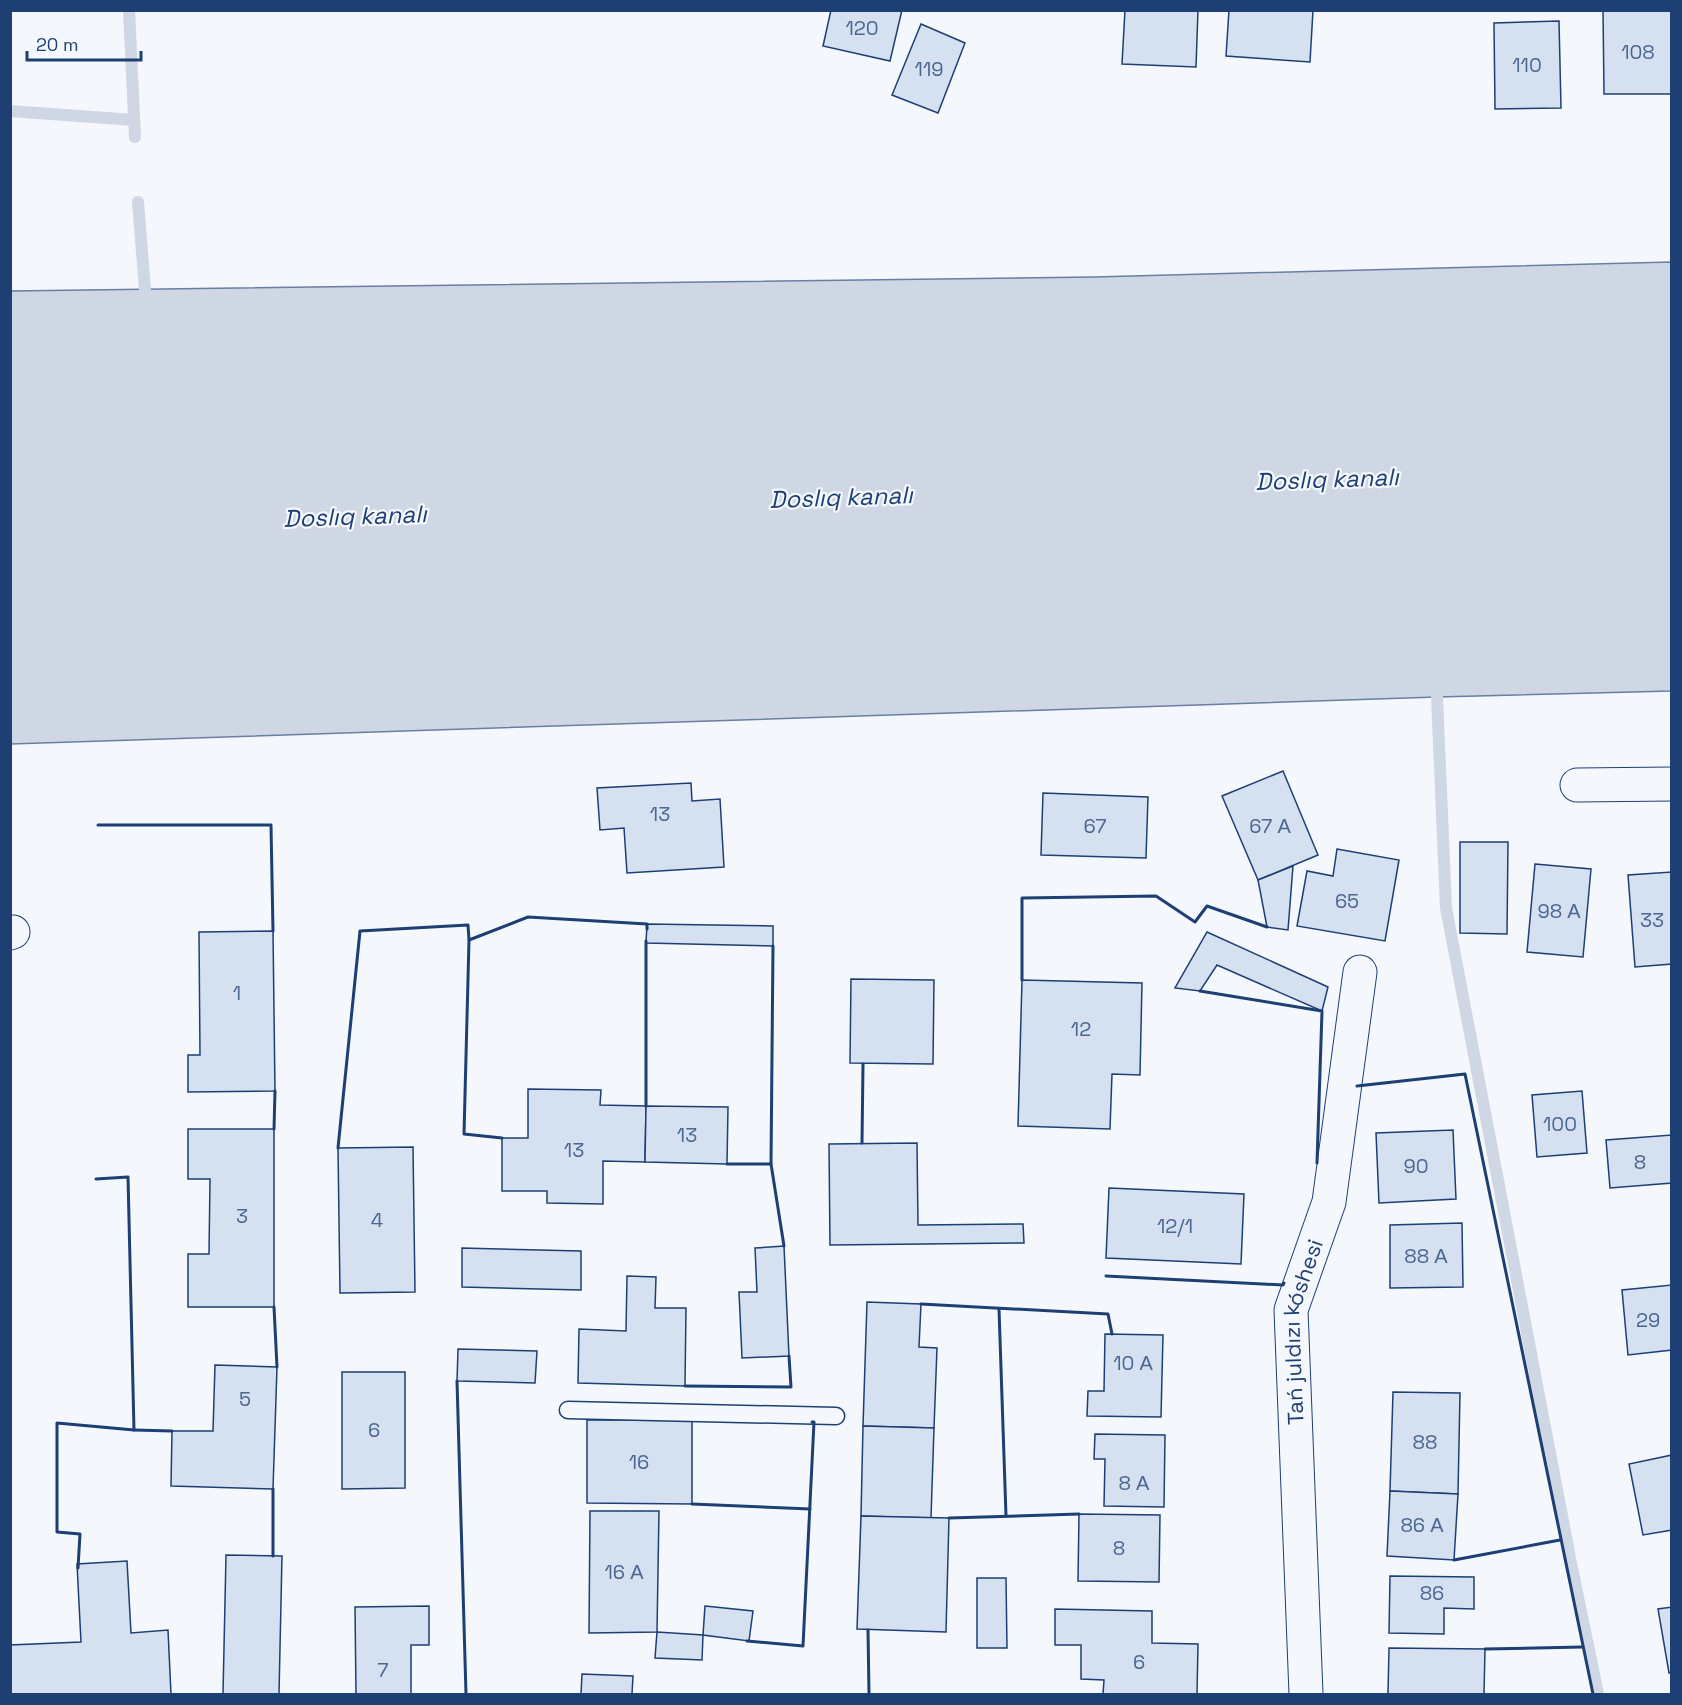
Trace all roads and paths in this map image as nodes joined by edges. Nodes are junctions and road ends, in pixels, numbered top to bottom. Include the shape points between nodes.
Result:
1 (1671, 784) edge
2 (1577, 785) dead end
3 (1360, 972) dead end
4 (568, 1410) dead end
5 (836, 1416) dead end
6 (1306, 1695) edge

1 - 2 street
3 - 6 street, Tań juldızı kóshesi via 1329,1202 1291,1310
4 - 5 lane

